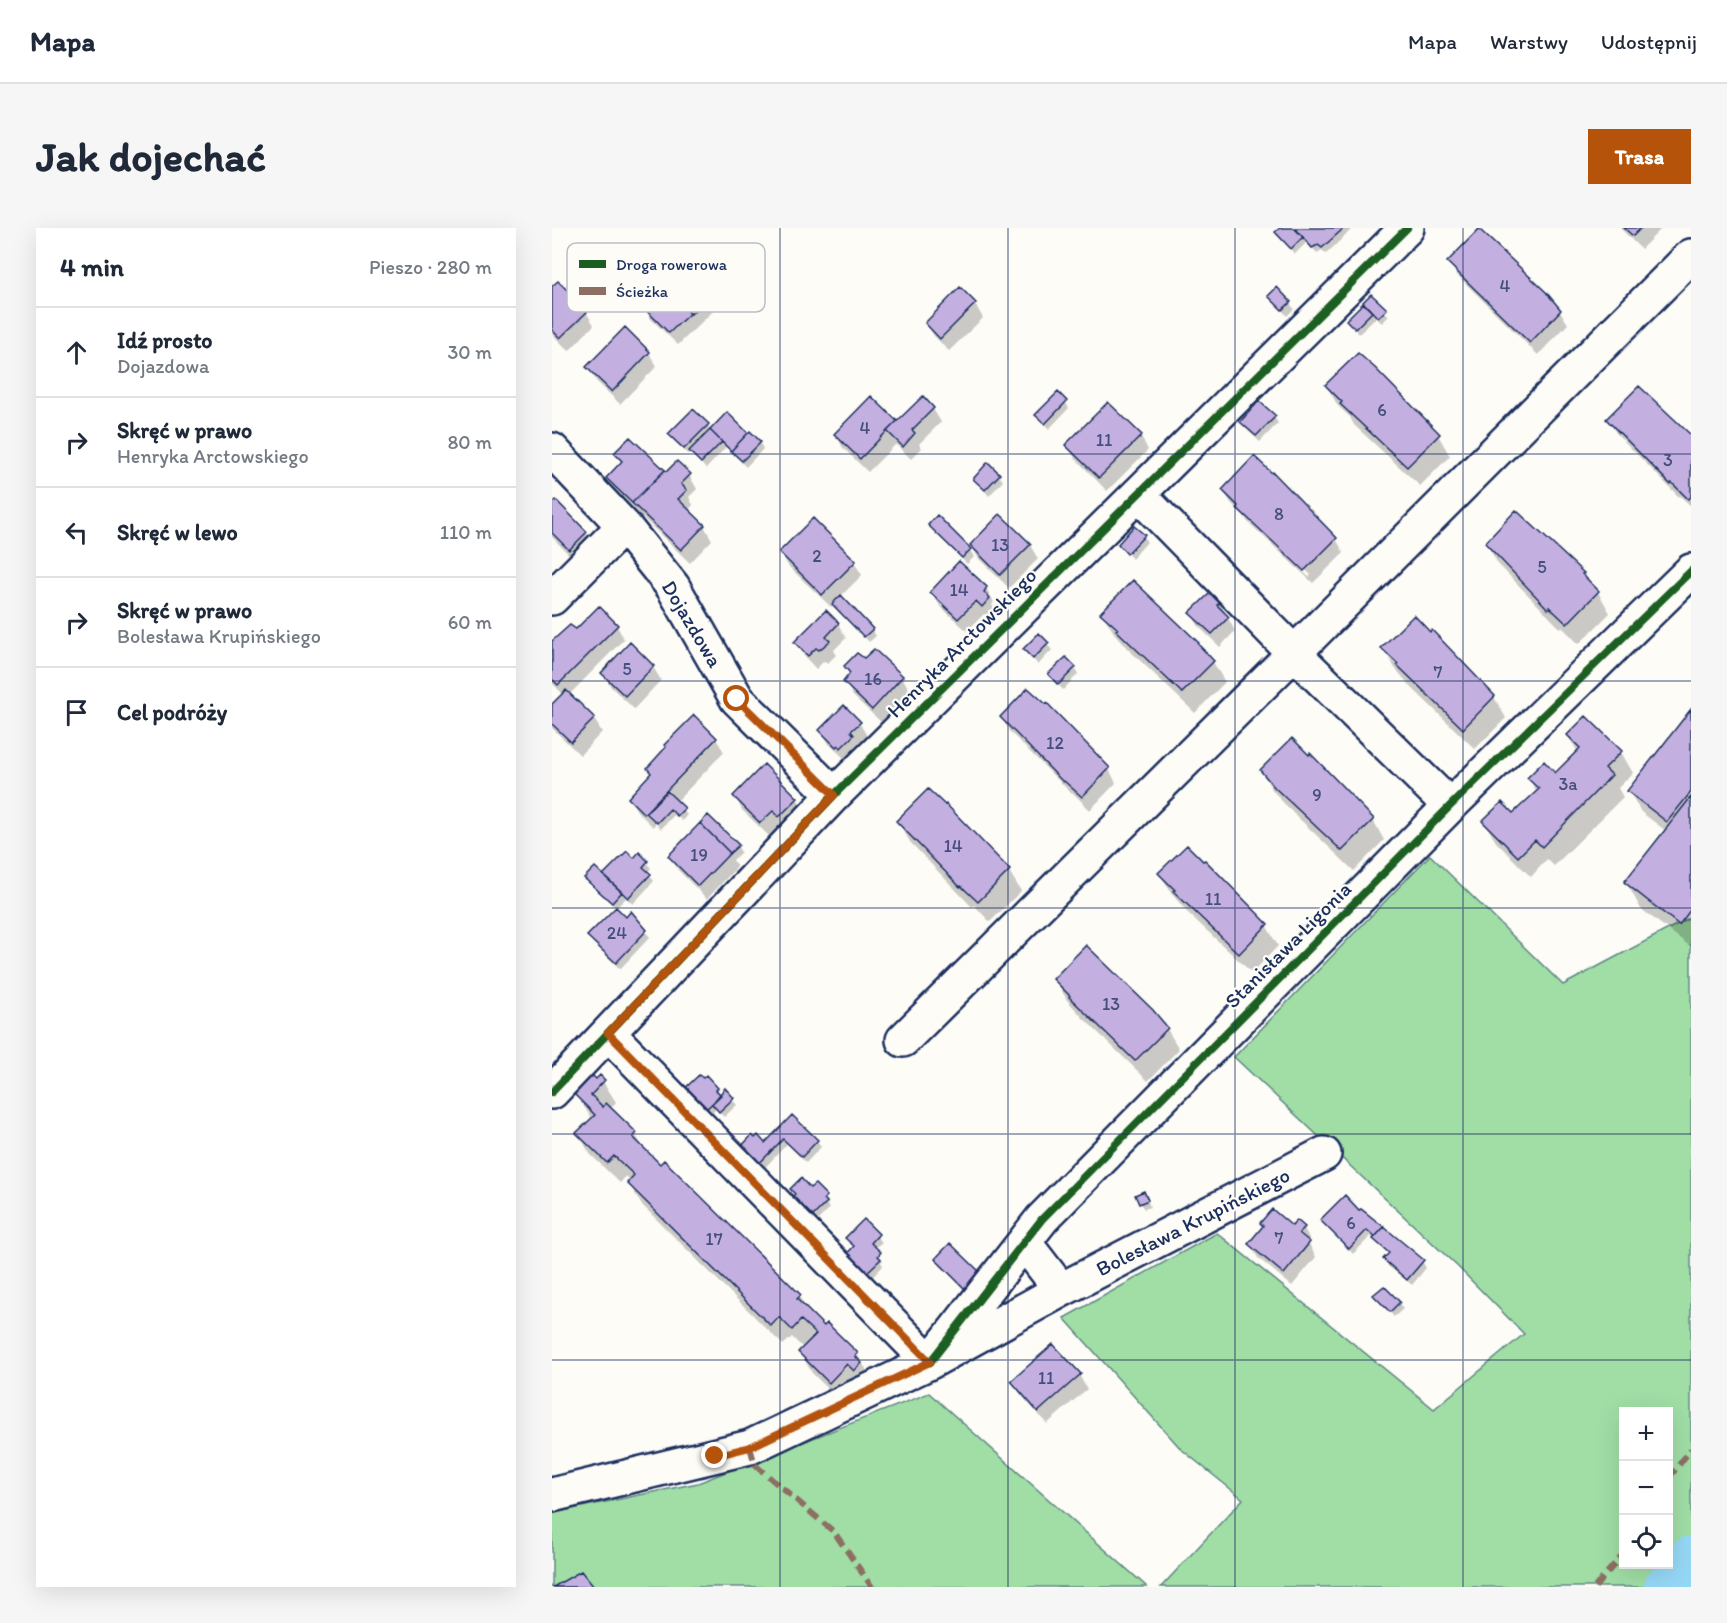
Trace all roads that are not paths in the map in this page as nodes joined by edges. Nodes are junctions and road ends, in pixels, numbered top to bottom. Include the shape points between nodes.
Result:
1 (1407, 228) edge
2 (1691, 256) edge
3 (552, 450) edge
4 (1138, 494) junction
5 (624, 526) junction
6 (1691, 571) edge
7 (552, 598) edge
8 (1294, 653) junction
9 (834, 795) junction
10 (1450, 806) junction
11 (608, 1033) junction
12 (903, 1040) dead end
13 (552, 1092) edge
14 (1324, 1154) dead end
15 (1024, 1242) junction
16 (1061, 1290) junction
17 (930, 1362) junction
18 (552, 1496) edge

1 - 4 street, Henryka Arctowskiego
2 - 8 street
3 - 5 street, Dojazdowa
4 - 8 street
4 - 9 street, Henryka Arctowskiego
5 - 7 street
5 - 9 street, Dojazdowa via 673,587 737,699
6 - 10 street, Stanisława Ligonia
8 - 10 street
8 - 12 street
9 - 11 street, Henryka Arctowskiego
10 - 15 street, Stanisława Ligonia via 1042,1219
11 - 13 street, Henryka Arctowskiego
11 - 17 street
14 - 16 street, Bolesława Krupińskiego
15 - 16 street
15 - 17 street, Stanisława Ligonia
16 - 17 street, Bolesława Krupińskiego
17 - 18 street, Bolesława Krupińskiego via 750,1447

